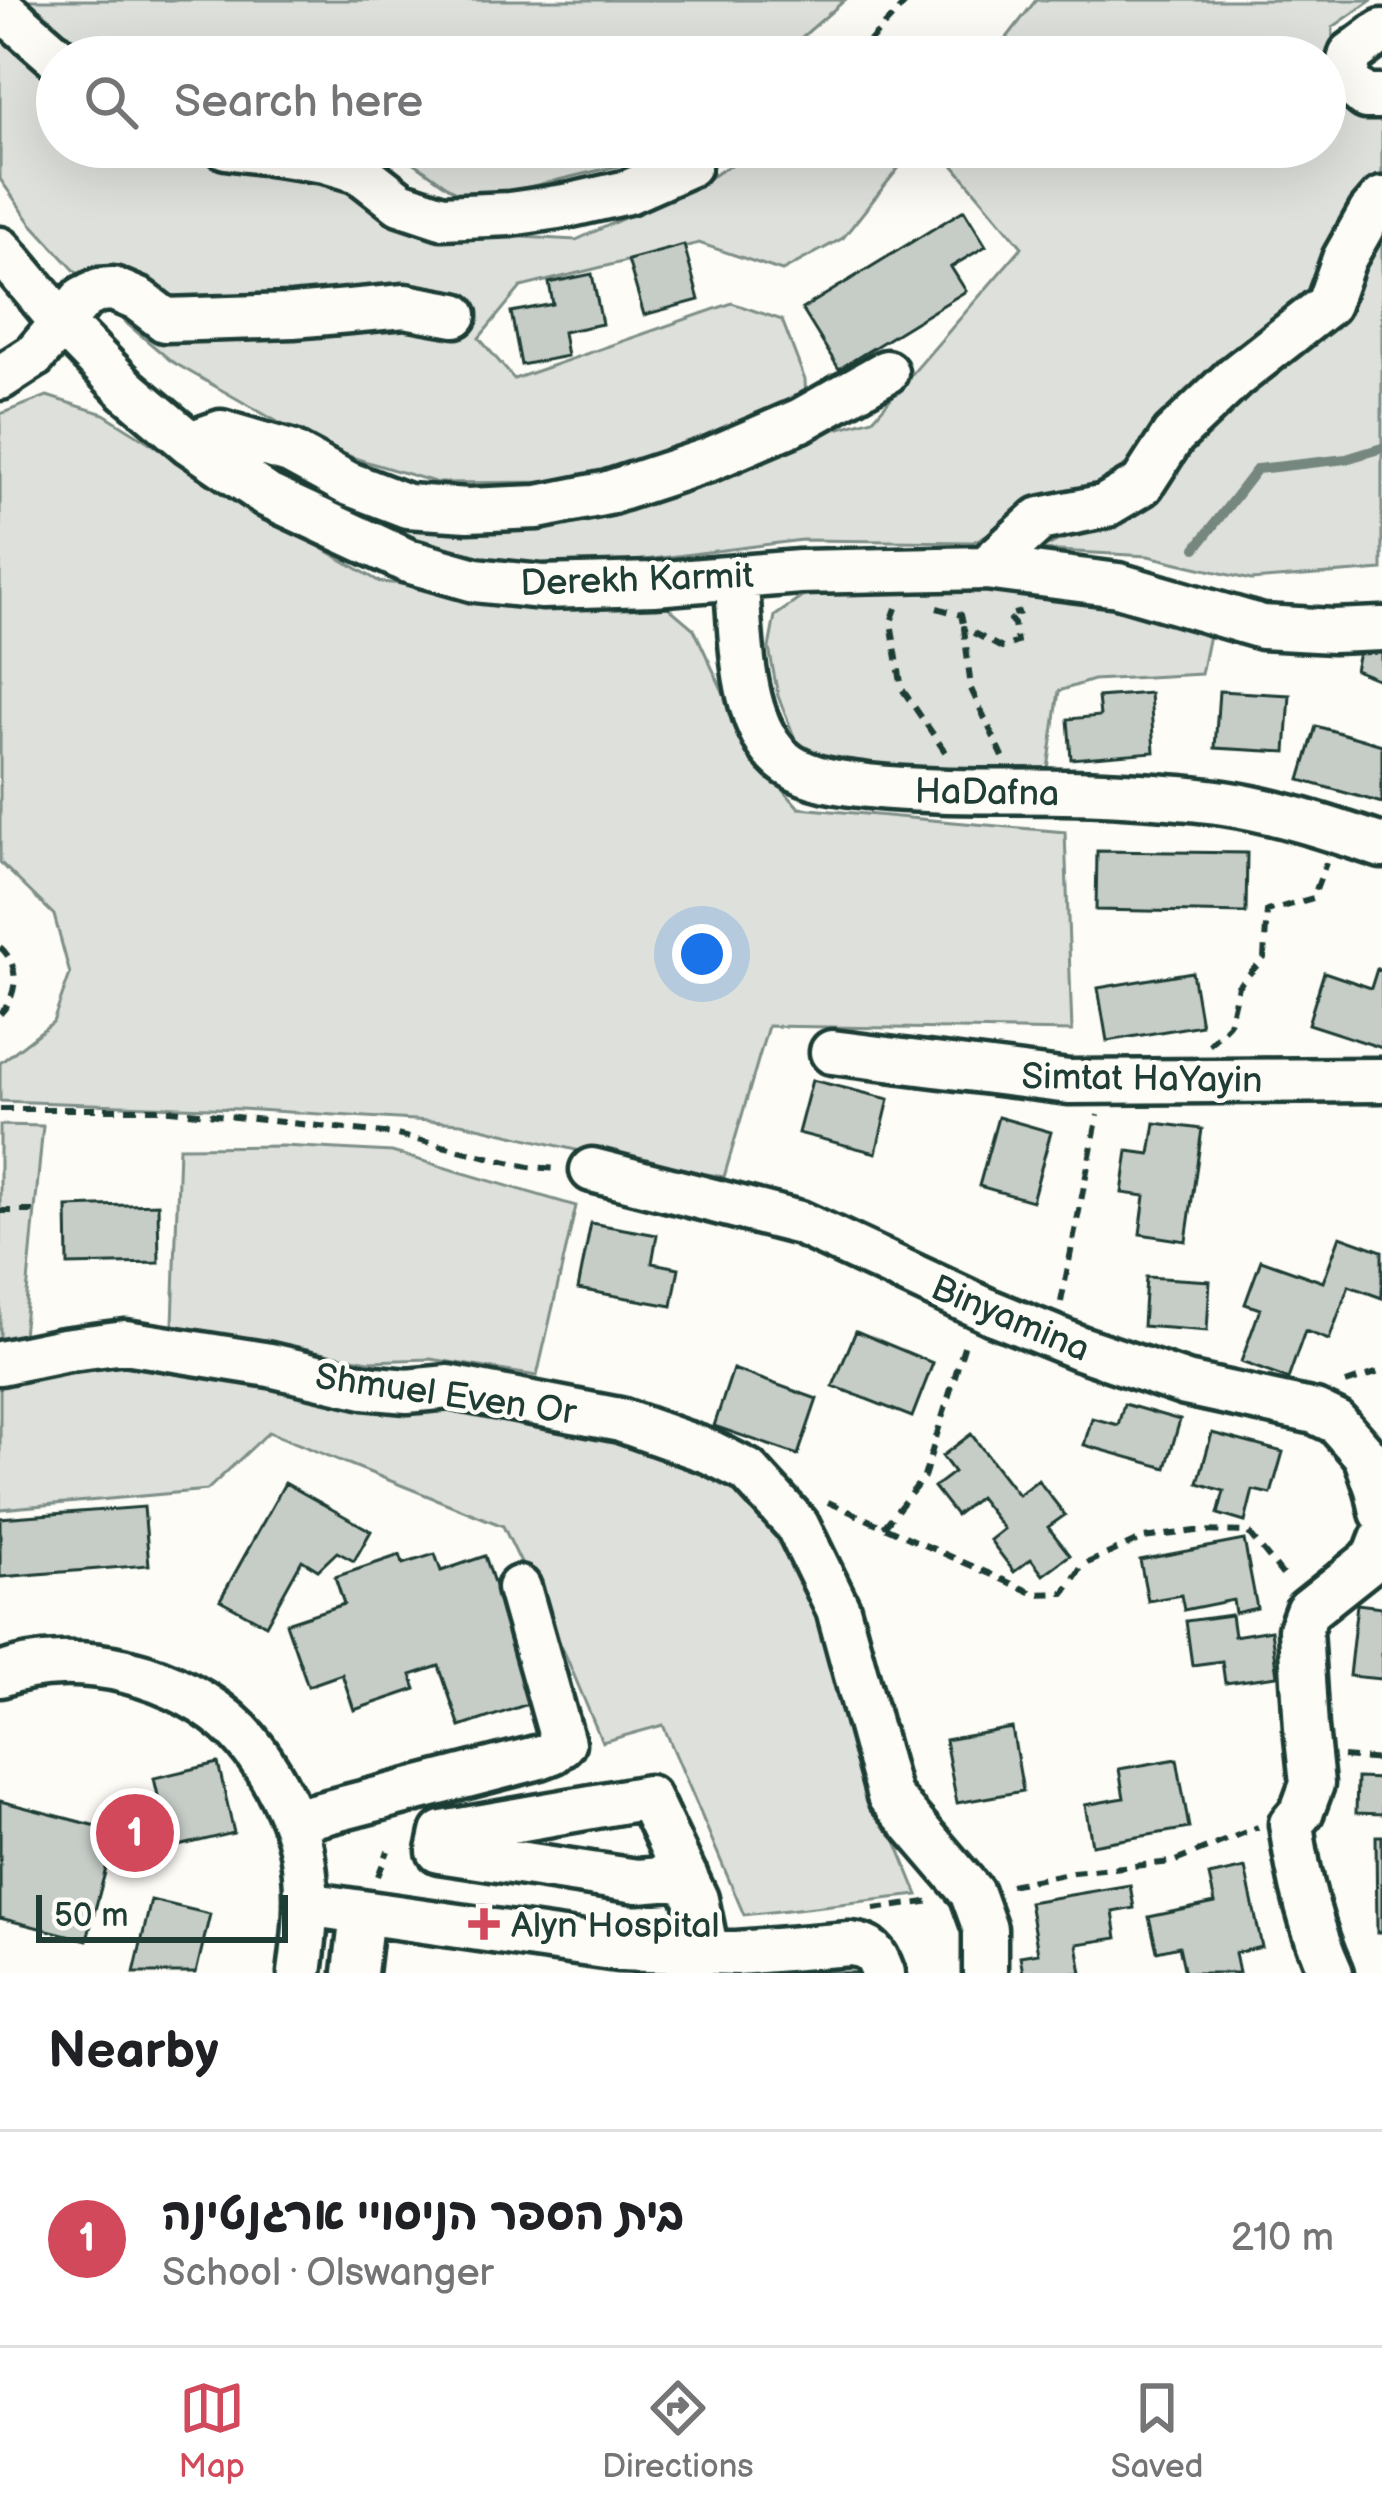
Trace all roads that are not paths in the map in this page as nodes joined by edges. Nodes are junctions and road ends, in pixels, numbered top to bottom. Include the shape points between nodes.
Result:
1 (0, 7) edge
2 (1382, 31) edge
3 (36, 39) edge
4 (1346, 72) edge
5 (1346, 81) edge
6 (1382, 97) edge
7 (349, 168) edge
8 (682, 168) edge
9 (1382, 199) edge
10 (0, 249) edge
11 (455, 315) dead end
12 (62, 323) junction
13 (886, 372) dead end
14 (0, 377) edge
15 (190, 443) junction
16 (986, 568) junction
17 (736, 577) junction
18 (1382, 629) edge
19 (1382, 846) edge
20 (832, 1052) dead end
21 (1382, 1080) edge
22 (592, 1170) road end
23 (0, 1363) edge
24 (1382, 1512) edge
25 (1382, 1539) edge
26 (519, 1588) dead end
27 (0, 1675) edge
28 (293, 1821) junction
29 (686, 1877) junction
30 (306, 1904) junction
31 (362, 1912) junction
32 (707, 1952) junction
33 (299, 1973) edge
34 (355, 1973) edge
35 (884, 1973) edge
36 (985, 1973) edge
37 (1331, 1973) edge

1 - 3 street
2 - 4 street via 1351,54
5 - 6 street via 1366,97
7 - 8 street via 400,203 442,217 571,206
9 - 16 street via 1344,259 1328,304 1173,436 1142,484 1105,506 1040,519
10 - 12 street, Derekh Karmit
11 - 12 street via 405,306 165,320 113,289 83,298
12 - 14 street via 34,356
12 - 15 street, Derekh Karmit
13 - 15 street via 708,460 538,507 407,506 260,443 221,432
15 - 17 street, Derekh Karmit via 332,527 475,580 542,587
16 - 17 street, Derekh Karmit
16 - 18 street, Derekh Karmit via 1118,585 1262,627
17 - 19 street, HaDafna via 754,713 788,764 829,781 904,790 1226,803
20 - 21 street, Simtat HaYayin via 1069,1082
22 - 24 street, Binyamina via 800,1223 1054,1338 1186,1384 1336,1422 1365,1455
23 - 36 street, Shmuel Even Or via 125,1342 364,1387 449,1387 620,1420 748,1472 797,1525 838,1610 889,1796 972,1894 985,1929
25 - 37 street via 1375,1557 1307,1610 1300,1630 1312,1784 1291,1824 1307,1910
26 - 28 street via 563,1743 540,1757
27 - 28 street via 58,1664 156,1678 239,1732
28 - 30 street
29 - 29 street via 648,1797 443,1833 439,1851 637,1881
29 - 32 street
30 - 31 street
30 - 33 street
31 - 32 street via 618,1949
31 - 34 street
32 - 35 street via 867,1946

